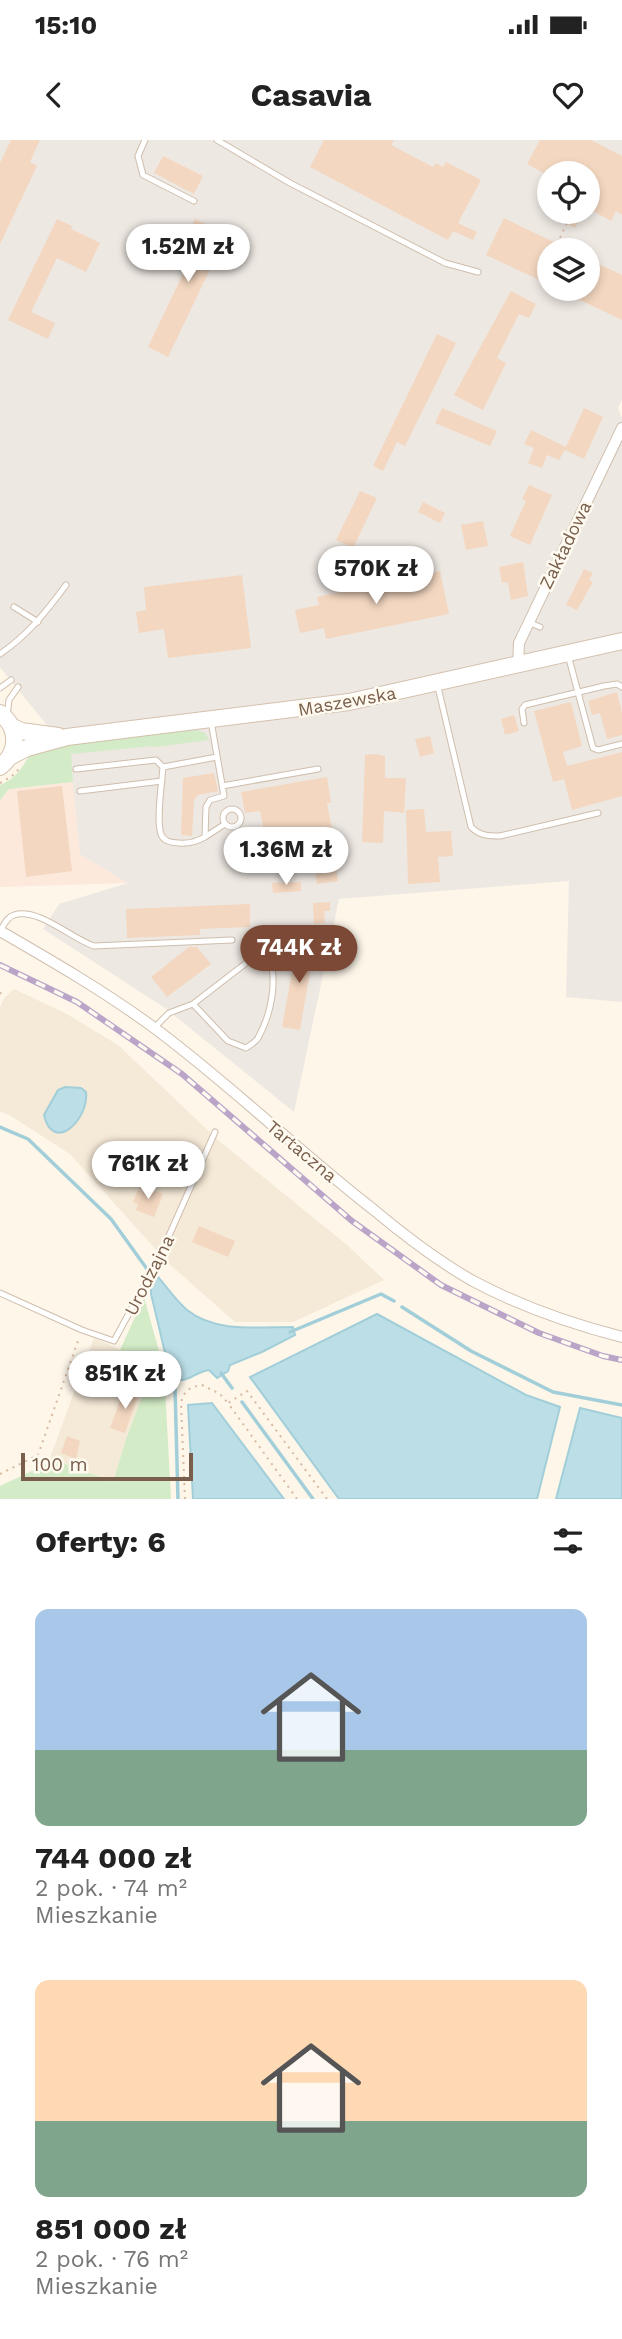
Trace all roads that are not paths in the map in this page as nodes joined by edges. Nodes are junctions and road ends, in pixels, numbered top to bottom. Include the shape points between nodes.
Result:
1 (145, 140) edge
2 (217, 140) edge
3 (194, 201) dead end
4 (478, 272) dead end
5 (622, 428) edge
6 (66, 585) dead end
7 (14, 607) dead end
8 (38, 622) junction
9 (528, 622) junction
10 (540, 627) dead end
11 (622, 641) edge
12 (568, 653) junction
13 (0, 654) edge
14 (518, 665) junction
15 (11, 680) dead end
16 (437, 683) junction
17 (18, 687) dead end
18 (622, 687) edge
19 (0, 688) edge
20 (578, 692) junction
21 (6, 719) edge
22 (211, 721) junction
23 (524, 723) dead end
24 (67, 737) junction
25 (622, 744) edge
26 (217, 757) junction
27 (6, 762) edge
28 (163, 767) junction
29 (76, 769) dead end
30 (318, 769) dead end
31 (162, 781) junction
32 (222, 786) junction
33 (80, 791) dead end
34 (224, 796) junction
35 (230, 809) junction
36 (598, 814) dead end
37 (225, 824) junction
38 (205, 837) junction
39 (0, 931) edge
40 (232, 940) dead end
41 (193, 1004) junction
42 (154, 1028) junction
43 (215, 1132) dead end
44 (0, 1293) edge
45 (622, 1338) edge

1 - 3 lane via 138,156 143,175
2 - 4 lane via 445,263
5 - 9 street, Zakładowa
6 - 8 lane
7 - 8 lane
8 - 13 lane
9 - 10 lane
9 - 14 street, Zakładowa via 517,648
11 - 12 street, Maszewska
12 - 14 street, Maszewska
12 - 20 lane
14 - 16 street, Maszewska
15 - 19 lane
16 - 22 street, Maszewska via 349,702
16 - 36 lane via 471,827 477,832 500,836
17 - 21 lane via 9,700
18 - 20 lane via 617,684
20 - 23 lane via 523,706
20 - 25 lane via 593,748
21 - 24 street, Maszewska via 21,731
21 - 27 street via 15,744
22 - 24 street, Maszewska
22 - 26 lane
24 - 27 street, Maszewska via 27,748
26 - 28 lane
26 - 32 lane
28 - 29 lane via 156,760
28 - 31 lane
30 - 32 lane
31 - 33 lane
31 - 38 lane via 161,835 179,843
32 - 34 lane
34 - 35 lane
34 - 38 lane via 210,800 206,807
35 - 37 lane via 224,814
35 - 37 lane via 239,813 241,822 233,828
37 - 38 lane
39 - 40 lane via 7,919 32,914 94,946
39 - 42 street, Tartaczna via 95,986
41 - 41 lane via 259,953 269,957 274,988 268,1012 257,1040 246,1048 228,1041
41 - 42 lane via 169,1013
42 - 45 street, Tartaczna via 436,1258 518,1302
43 - 44 lane, Urodzajna via 160,1256 114,1341

